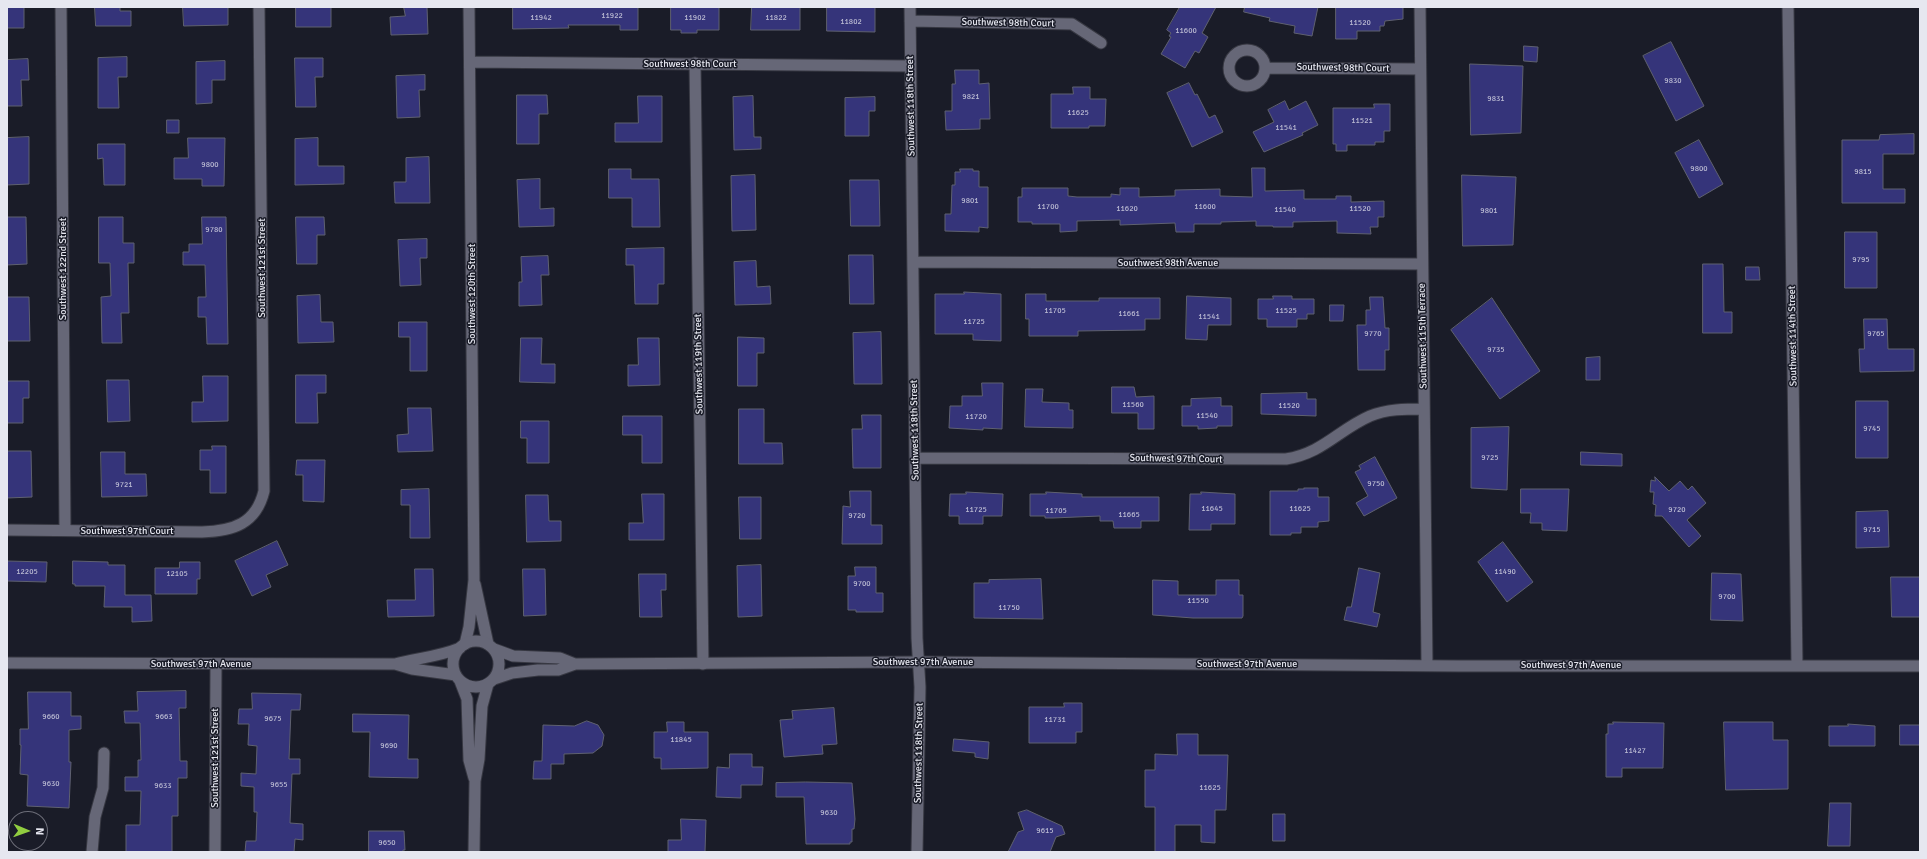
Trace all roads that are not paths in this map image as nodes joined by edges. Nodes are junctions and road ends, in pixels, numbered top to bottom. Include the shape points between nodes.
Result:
1 (61, 7) edge
2 (259, 7) edge
3 (469, 7) edge
4 (910, 7) edge
5 (1420, 7) edge
6 (1788, 7) edge
7 (910, 21) junction
8 (1101, 42) dead end
9 (470, 62) junction
10 (695, 63) junction
11 (910, 66) junction
12 (1265, 68) dead end
13 (1420, 69) junction
14 (913, 262) junction
15 (1422, 264) junction
16 (1424, 409) junction
17 (916, 458) junction
18 (245, 522) joint
19 (7, 530) edge
20 (66, 530) junction
21 (474, 580) junction
22 (462, 646) junction
23 (491, 647) junction
24 (919, 662) junction
25 (7, 664) edge
26 (216, 664) junction
27 (395, 664) junction
28 (575, 664) junction
29 (703, 664) junction
30 (1427, 665) junction
31 (1796, 665) junction
32 (1920, 666) edge
33 (458, 678) junction
34 (491, 682) junction
35 (104, 753) dead end
36 (475, 781) junction
37 (92, 852) edge
38 (215, 852) edge
39 (474, 852) edge
40 (917, 852) edge

1 - 20 street, Southwest 122nd Street
2 - 18 street, Southwest 121st Street via 264,491 258,508
3 - 9 street, Southwest 120th Street
4 - 7 street, Southwest 118th Street
5 - 13 street, Southwest 115th Terrace
6 - 31 street, Southwest 114th Street
7 - 8 street, Southwest 98th Court via 1072,24
7 - 11 street, Southwest 118th Street
9 - 10 street, Southwest 98th Court
9 - 21 street, Southwest 120th Street
10 - 11 street, Southwest 98th Court
10 - 29 street, Southwest 119th Street
11 - 14 street, Southwest 118th Street
12 - 13 street, Southwest 98th Court
13 - 15 street, Southwest 115th Terrace
14 - 15 street, Southwest 98th Avenue
14 - 17 street, Southwest 118th Street
15 - 16 street, Southwest 115th Terrace
16 - 17 street, Southwest 97th Court via 1396,409 1379,413 1361,421 1317,450 1286,459
16 - 30 street, Southwest 115th Terrace
17 - 24 street, Southwest 118th Street
18 - 20 street, Southwest 97th Court via 232,528 214,531
19 - 20 street, Southwest 97th Court
21 - 22 street, Southwest 120th Street
21 - 23 street, Southwest 120th Street
22 - 23 street via 480,641
22 - 27 street, Southwest 97th Avenue via 437,656
22 - 33 street via 453,661
23 - 28 street, Southwest 97th Avenue via 513,656 560,658
23 - 34 street via 498,656 499,664 498,672
24 - 29 street, Southwest 97th Avenue
24 - 30 street, Southwest 97th Avenue
24 - 40 street, Southwest 118th Street
25 - 26 street, Southwest 97th Avenue
26 - 27 street, Southwest 97th Avenue
26 - 38 street, Southwest 121st Street
27 - 33 street, Southwest 97th Avenue
28 - 29 street, Southwest 97th Avenue
28 - 34 street, Southwest 97th Avenue via 558,670 512,673
30 - 31 street, Southwest 97th Avenue
31 - 32 street, Southwest 97th Avenue
33 - 34 street via 473,687
33 - 36 street via 467,699 469,760
34 - 36 street via 482,706
35 - 37 street via 102,788 94,825
36 - 39 street

